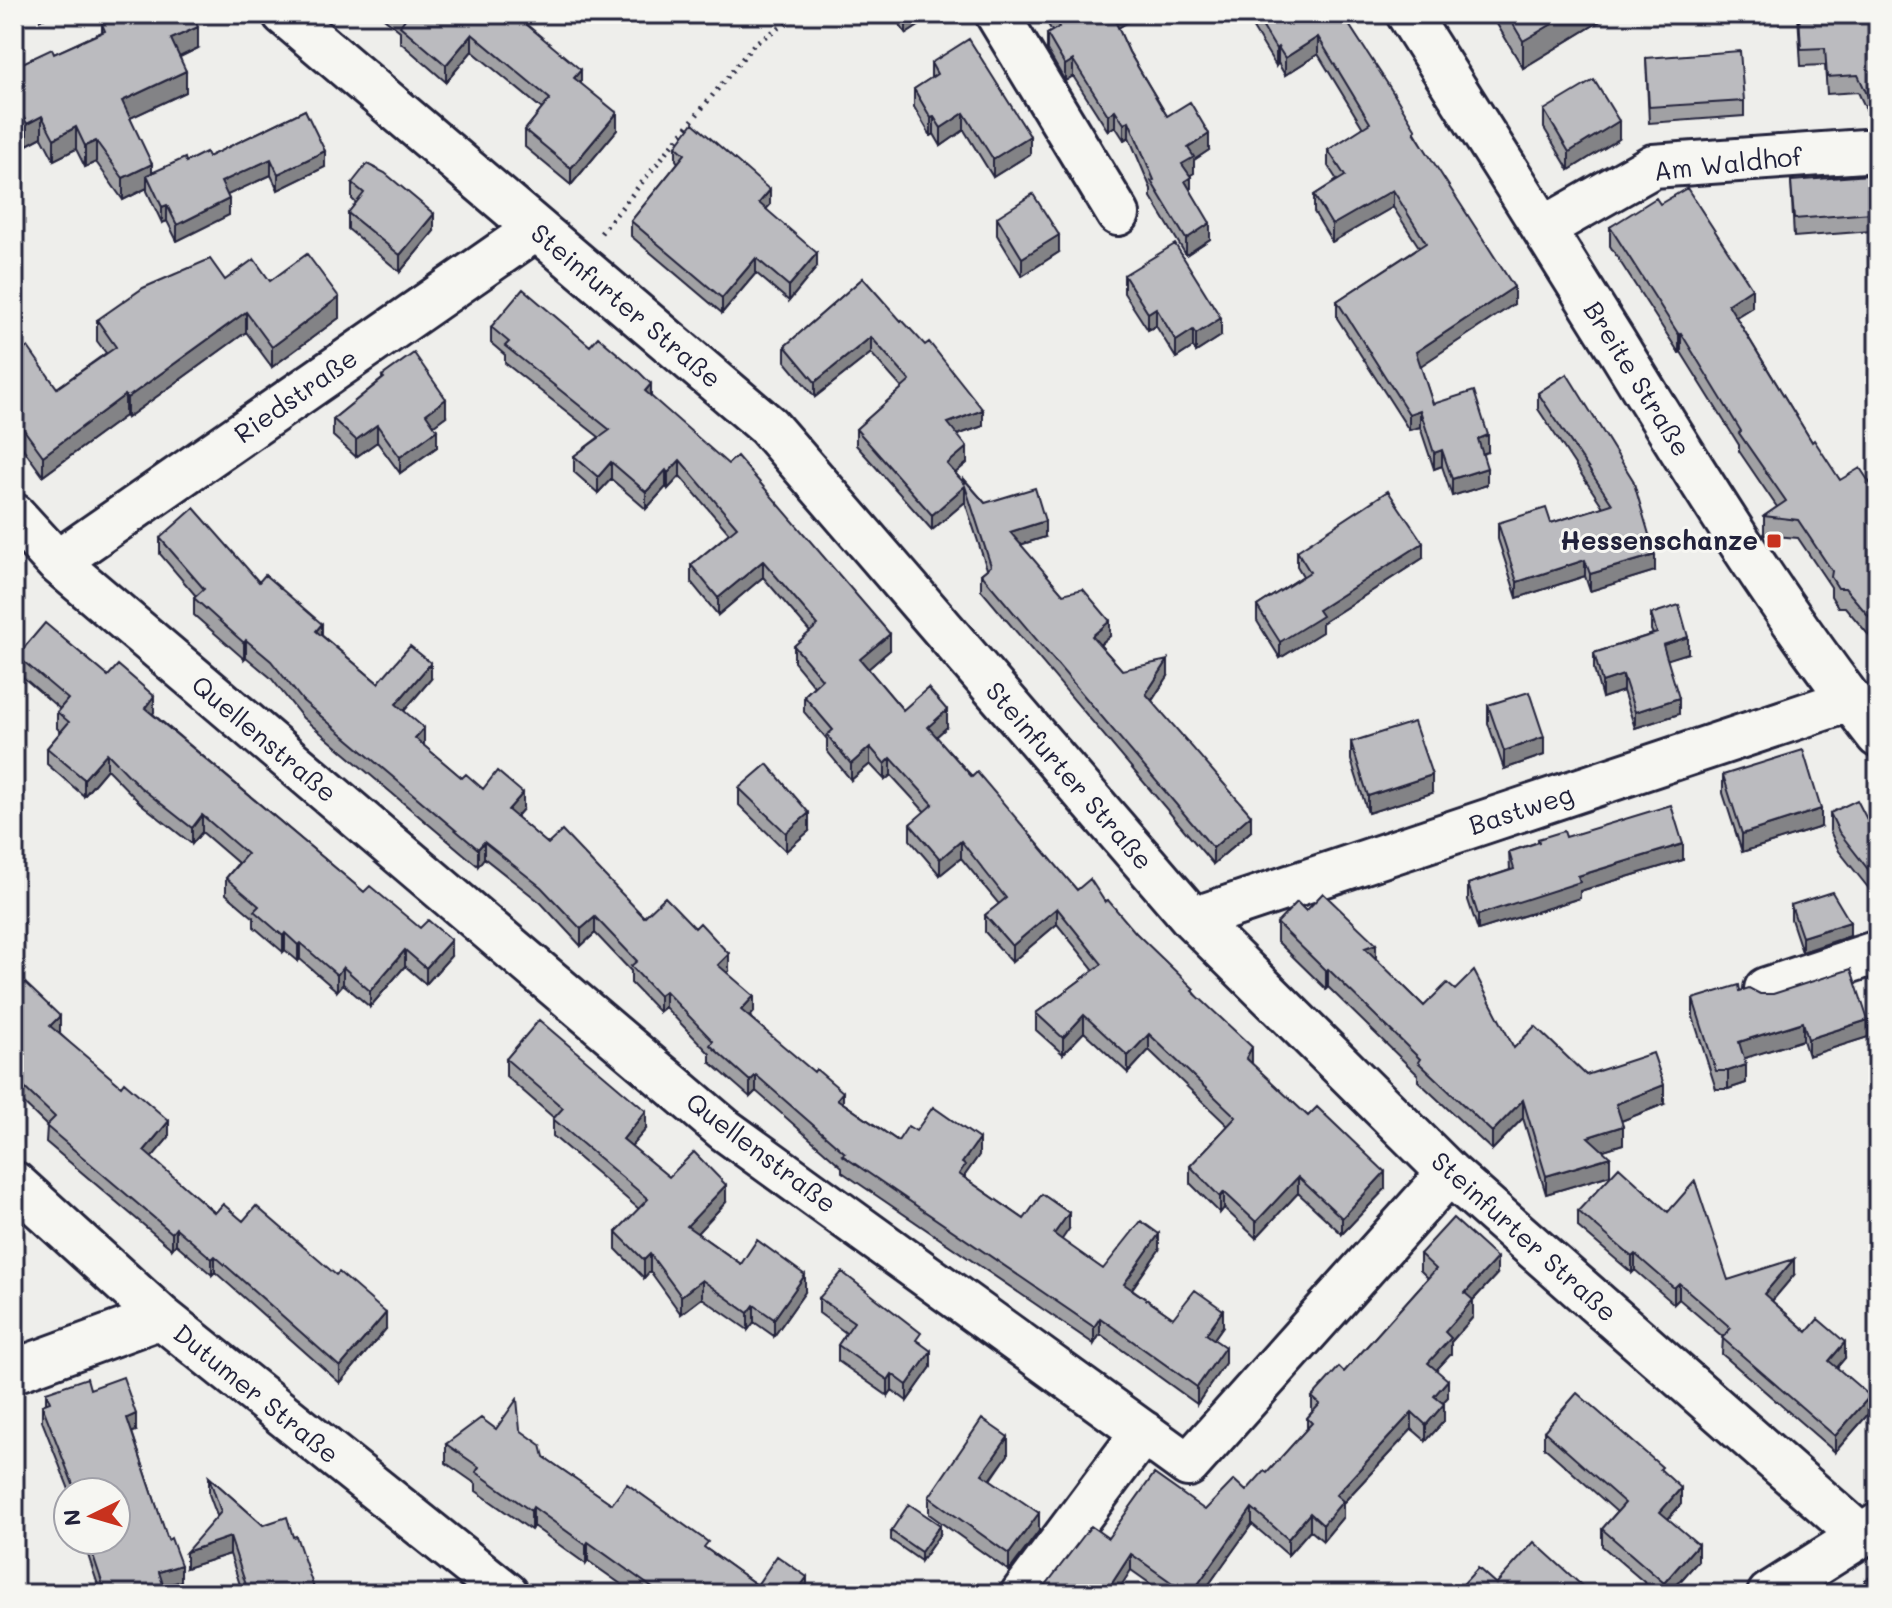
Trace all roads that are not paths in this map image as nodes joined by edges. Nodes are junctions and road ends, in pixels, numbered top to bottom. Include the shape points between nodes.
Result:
1 (284, 14) edge
2 (997, 14) edge
3 (1408, 14) edge
4 (1878, 150) edge
5 (1118, 214) dead end
6 (1544, 228) junction
7 (536, 229) junction
8 (14, 515) edge
9 (57, 562) junction
10 (1850, 700) junction
11 (1878, 736) edge
12 (1193, 919) junction
13 (1878, 952) edge
14 (1766, 989) dead end
15 (1449, 1173) junction
16 (14, 1183) edge
17 (161, 1317) junction
18 (14, 1371) edge
19 (1143, 1432) junction
20 (1869, 1530) edge
21 (507, 1594) edge
22 (1022, 1594) edge
23 (1769, 1594) edge

1 - 7 street, Steinfurter Straße
2 - 5 street
3 - 6 street, Breite Straße
4 - 6 street, Am Waldhof via 1653,166
6 - 10 street, Breite Straße via 1745,553
7 - 9 street, Riedstraße
7 - 12 street, Steinfurter Straße via 768,426
8 - 9 street, Quellenstraße
9 - 19 street, Quellenstraße via 725,1130
10 - 11 street, Breite Straße
10 - 12 street, Bastweg
12 - 15 street, Steinfurter Straße
13 - 14 street
15 - 19 street, Quellenstraße via 1188,1465
15 - 20 street, Steinfurter Straße
16 - 17 street, Dutumer Straße
17 - 18 street
17 - 21 street, Dutumer Straße
19 - 22 street
20 - 23 street

